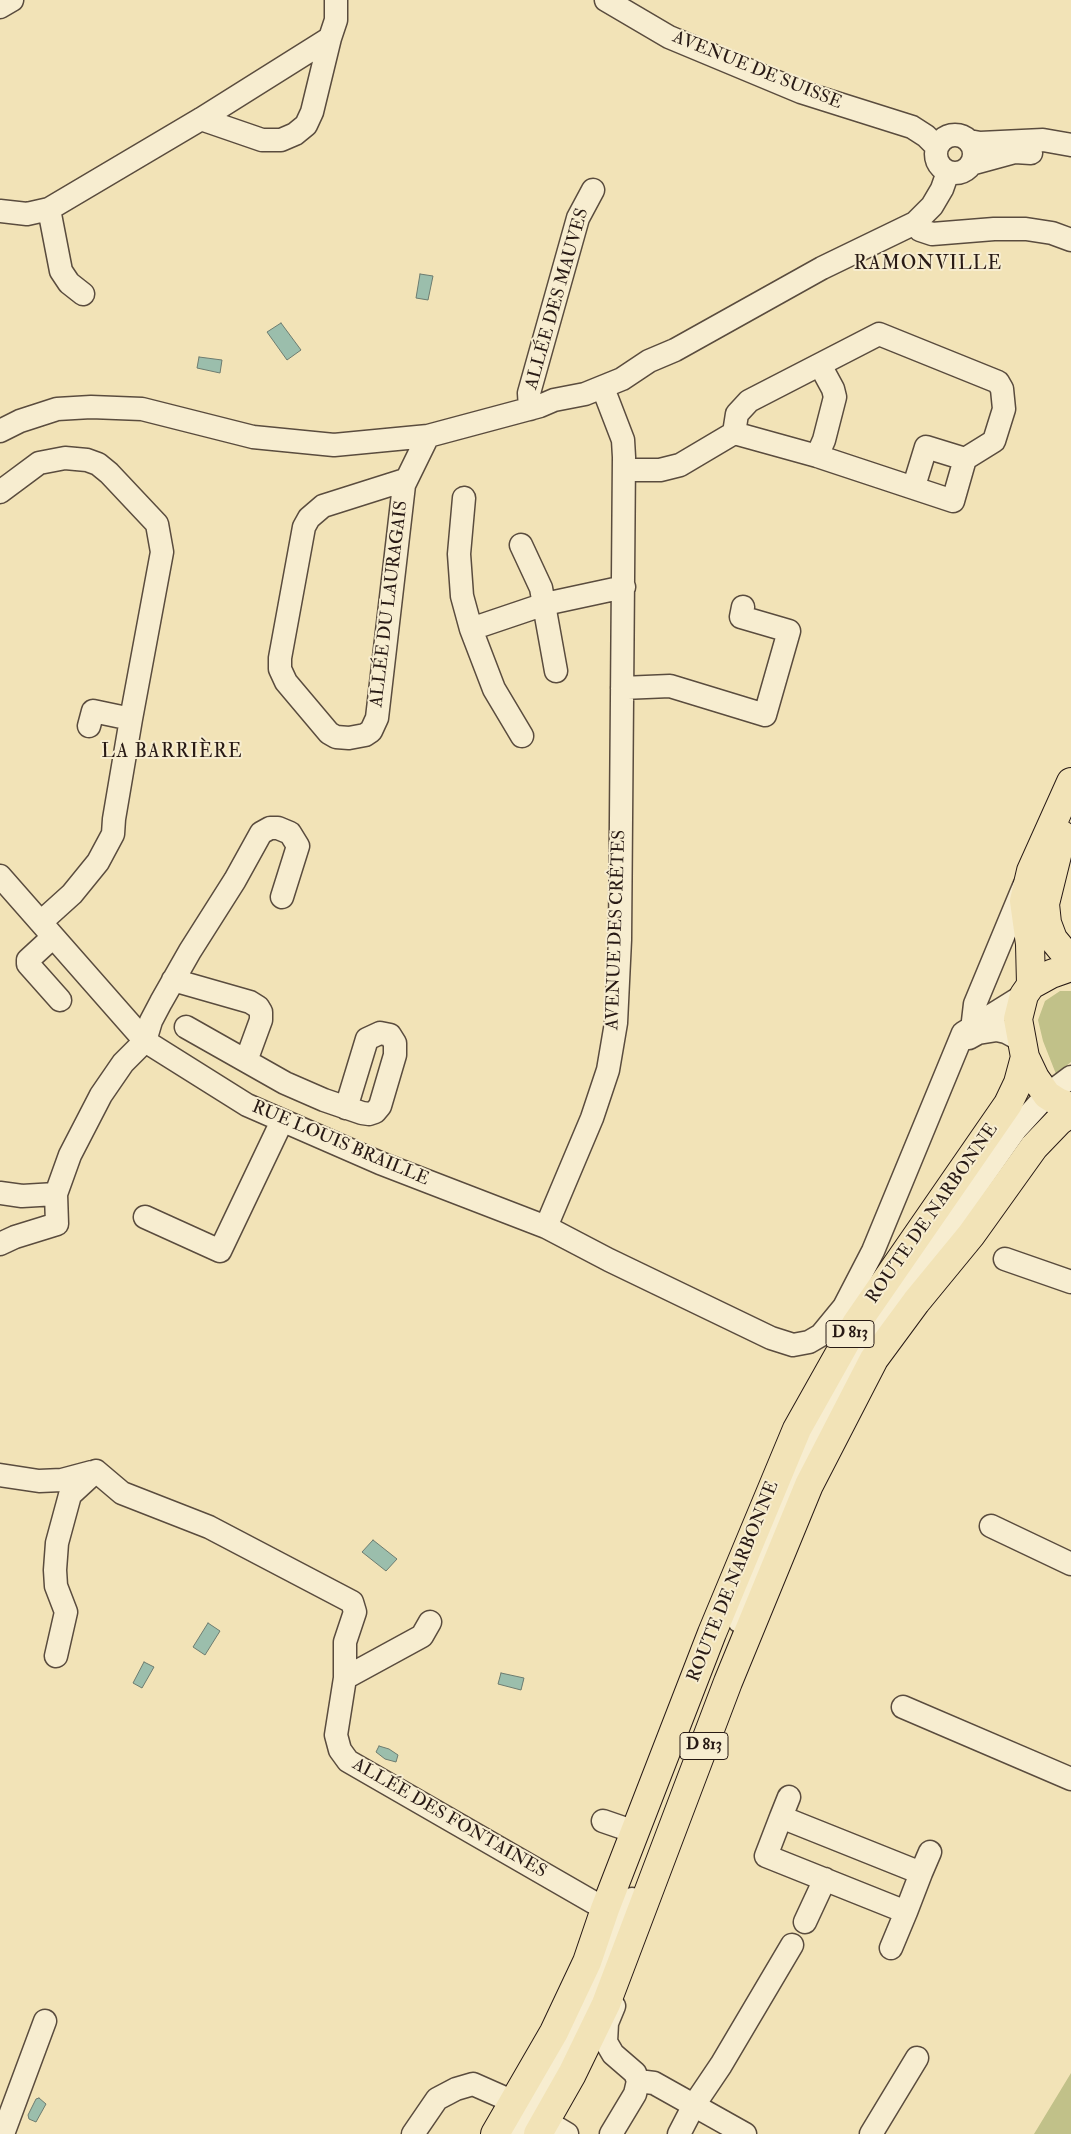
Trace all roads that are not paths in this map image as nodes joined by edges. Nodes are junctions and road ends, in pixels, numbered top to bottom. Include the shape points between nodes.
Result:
1 (12, 0) edge
2 (336, 0) edge
3 (606, 0) edge
4 (0, 7) edge
5 (330, 38) junction
6 (201, 119) junction
7 (969, 141) junction
8 (1071, 145) edge
9 (937, 147) junction
10 (1071, 159) edge
11 (971, 164) junction
12 (948, 172) junction
13 (593, 190) dead end
14 (49, 209) junction
15 (0, 212) edge
16 (915, 223) junction
17 (1071, 240) edge
18 (83, 294) dead end
19 (820, 365) junction
20 (605, 395) junction
21 (92, 407) junction
22 (535, 408) junction
23 (0, 431) edge
24 (734, 433) junction
25 (428, 436) junction
26 (0, 445) edge
27 (817, 456) junction
28 (966, 460) junction
29 (624, 470) junction
30 (405, 480) junction
31 (914, 486) junction
32 (0, 492) edge
33 (464, 498) dead end
34 (520, 544) dead end
35 (624, 587) junction
36 (545, 604) junction
37 (743, 607) dead end
38 (471, 629) junction
39 (556, 671) dead end
40 (622, 688) junction
41 (131, 718) junction
42 (89, 726) dead end
43 (522, 736) dead end
44 (1071, 782) edge
45 (1071, 802) edge
46 (1031, 871) junction
47 (0, 876) edge
48 (282, 897) dead end
49 (47, 930) junction
50 (1071, 961) edge
51 (1071, 967) edge
52 (173, 980) junction
53 (1028, 990) junction
54 (60, 1000) dead end
55 (975, 1025) junction
56 (186, 1027) dead end
57 (145, 1041) junction
58 (958, 1046) junction
59 (1023, 1048) junction
60 (246, 1061) junction
61 (1071, 1077) edge
62 (1047, 1095) junction
63 (1071, 1107) edge
64 (346, 1108) dead end
65 (1071, 1113) edge
66 (282, 1121) junction
67 (0, 1193) edge
68 (56, 1194) junction
69 (145, 1217) dead end
70 (546, 1226) junction
71 (0, 1244) edge
72 (1006, 1259) dead end
73 (1071, 1282) edge
74 (96, 1471) junction
75 (0, 1475) edge
76 (991, 1526) dead end
77 (1071, 1564) edge
78 (430, 1622) dead end
79 (56, 1656) dead end
80 (345, 1678) junction
81 (902, 1707) dead end
82 (1071, 1779) edge
83 (603, 1821) dead end
84 (635, 1832) junction
85 (930, 1852) dead end
86 (921, 1873) junction
87 (824, 1879) junction
88 (606, 1909) junction
89 (906, 1912) junction
90 (805, 1922) dead end
91 (633, 1934) junction
92 (792, 1945) dead end
93 (891, 1948) dead end
94 (45, 2021) dead end
95 (917, 2058) dead end
96 (638, 2081) junction
97 (507, 2098) dead end
98 (694, 2105) junction
99 (554, 2132) edge
100 (3, 2134) edge
101 (413, 2134) edge
102 (495, 2134) edge
103 (518, 2134) edge
104 (611, 2134) edge
105 (679, 2134) edge
106 (745, 2134) edge
107 (871, 2134) edge

1 - 4 street
2 - 5 street via 336,20
3 - 9 street, AVENUE DE SUISSE via 669,37 792,89 912,127
5 - 6 street
5 - 6 street via 309,119 295,134 281,140 262,140
6 - 14 street
7 - 8 street via 1043,140
7 - 9 street via 955,134 947,136
7 - 11 street via 974,152
9 - 12 street via 938,164
10 - 11 street via 1015,152
11 - 12 street via 957,173
12 - 16 street via 932,206
13 - 22 street, ALLÉE DES MAUVES via 575,228 529,392
14 - 15 street via 26,214
14 - 18 street via 61,271 69,283
16 - 17 street via 920,230 932,234 1026,229
16 - 20 street via 822,268 675,350 649,360
19 - 24 street via 748,401 737,414
19 - 27 street via 835,397
19 - 28 street via 879,334 998,382 1004,409 994,441
20 - 22 street via 585,394 554,400
20 - 29 street, AVENUE DES CRÊTES via 623,440
21 - 23 street via 57,409
21 - 25 street via 142,409 253,437 334,445
21 - 26 street
22 - 25 street
24 - 27 street
24 - 29 street via 680,465 660,470
25 - 30 street, ALLÉE DU LAURAGAIS
27 - 31 street
28 - 31 street via 926,447
28 - 31 street via 954,501
29 - 35 street, AVENUE DES CRÊTES
30 - 30 street, ALLÉE DU LAURAGAIS via 376,718 371,731 365,735 336,737 286,682 280,669 304,527 313,513 329,503
32 - 41 street via 39,463 65,458 87,460 109,473 157,524 162,552
33 - 38 street via 458,554 462,596
34 - 36 street
35 - 36 street
35 - 40 street, AVENUE DES CRÊTES
36 - 38 street
36 - 39 street
37 - 40 street via 741,617 789,630 765,715 670,686
38 - 43 street via 494,689
40 - 70 street, AVENUE DES CRÊTES via 620,940 616,1023 608,1070 592,1118
41 - 42 street via 93,711
41 - 49 street via 113,834 98,862
44 - 46 main road
45 - 50 main road via 1045,904 1053,939
46 - 53 main road via 1024,902 1030,944
46 - 55 street via 975,1004
47 - 49 street, RUE LOUIS BRAILLE
48 - 52 street via 298,846 290,834 270,828 262,833
49 - 54 street via 28,964
49 - 57 street, RUE LOUIS BRAILLE
51 - 53 main road via 1051,974
52 - 57 street via 151,1021
52 - 60 street via 258,1007 261,1020
53 - 55 street
53 - 59 main road, D 813 via 1018,1019
55 - 58 street via 962,1034
56 - 60 street
57 - 66 street, RUE LOUIS BRAILLE via 247,1106
57 - 68 street via 122,1063 101,1095 70,1155
58 - 59 street via 978,1033 988,1031 1006,1032
58 - 70 street via 873,1251 844,1307 821,1335 808,1342 792,1345 771,1338
59 - 62 main road, D 813
59 - 84 main road, ROUTE DE NARBONNE / D 813 via 1018,1083 1008,1104 856,1324 796,1429
60 - 64 street via 285,1083
61 - 62 street
62 - 63 main road
62 - 103 street via 1016,1129 940,1236 860,1352 824,1416 794,1481 584,2016
65 - 91 main road, ROUTE DE NARBONNE / D 813 via 1034,1147 971,1235 874,1359 809,1485 728,1682
66 - 69 street via 220,1251
66 - 70 street, RUE LOUIS BRAILLE via 380,1163
67 - 68 street via 22,1196
68 - 71 street via 57,1224
72 - 73 street
74 - 75 street via 62,1480 39,1481
74 - 79 street via 70,1495 57,1543 56,1586 66,1612
74 - 80 street, ALLÉE DES FONTAINES via 122,1493 209,1527 352,1602 355,1612 345,1642
76 - 77 street
78 - 80 street via 422,1636
80 - 88 street, ALLÉE DES FONTAINES via 336,1735 340,1750 348,1761
81 - 82 street
83 - 84 street
84 - 88 main road, ROUTE DE NARBONNE / D 813
85 - 86 street
86 - 87 street via 785,1807 766,1856
86 - 89 street
87 - 89 street
87 - 90 street
88 - 102 main road, ROUTE DE NARBONNE / D 813 via 587,1962 554,2032
89 - 93 street
91 - 96 street via 624,1978 607,2023 606,2042 613,2054 635,2073
91 - 99 main road, ROUTE DE NARBONNE / D 813 via 590,2039 572,2074
92 - 98 street
94 - 100 street
95 - 107 street
96 - 98 street via 654,2082
96 - 104 street via 635,2094
97 - 101 street via 472,2084 456,2089 437,2099
98 - 105 street
98 - 106 street

